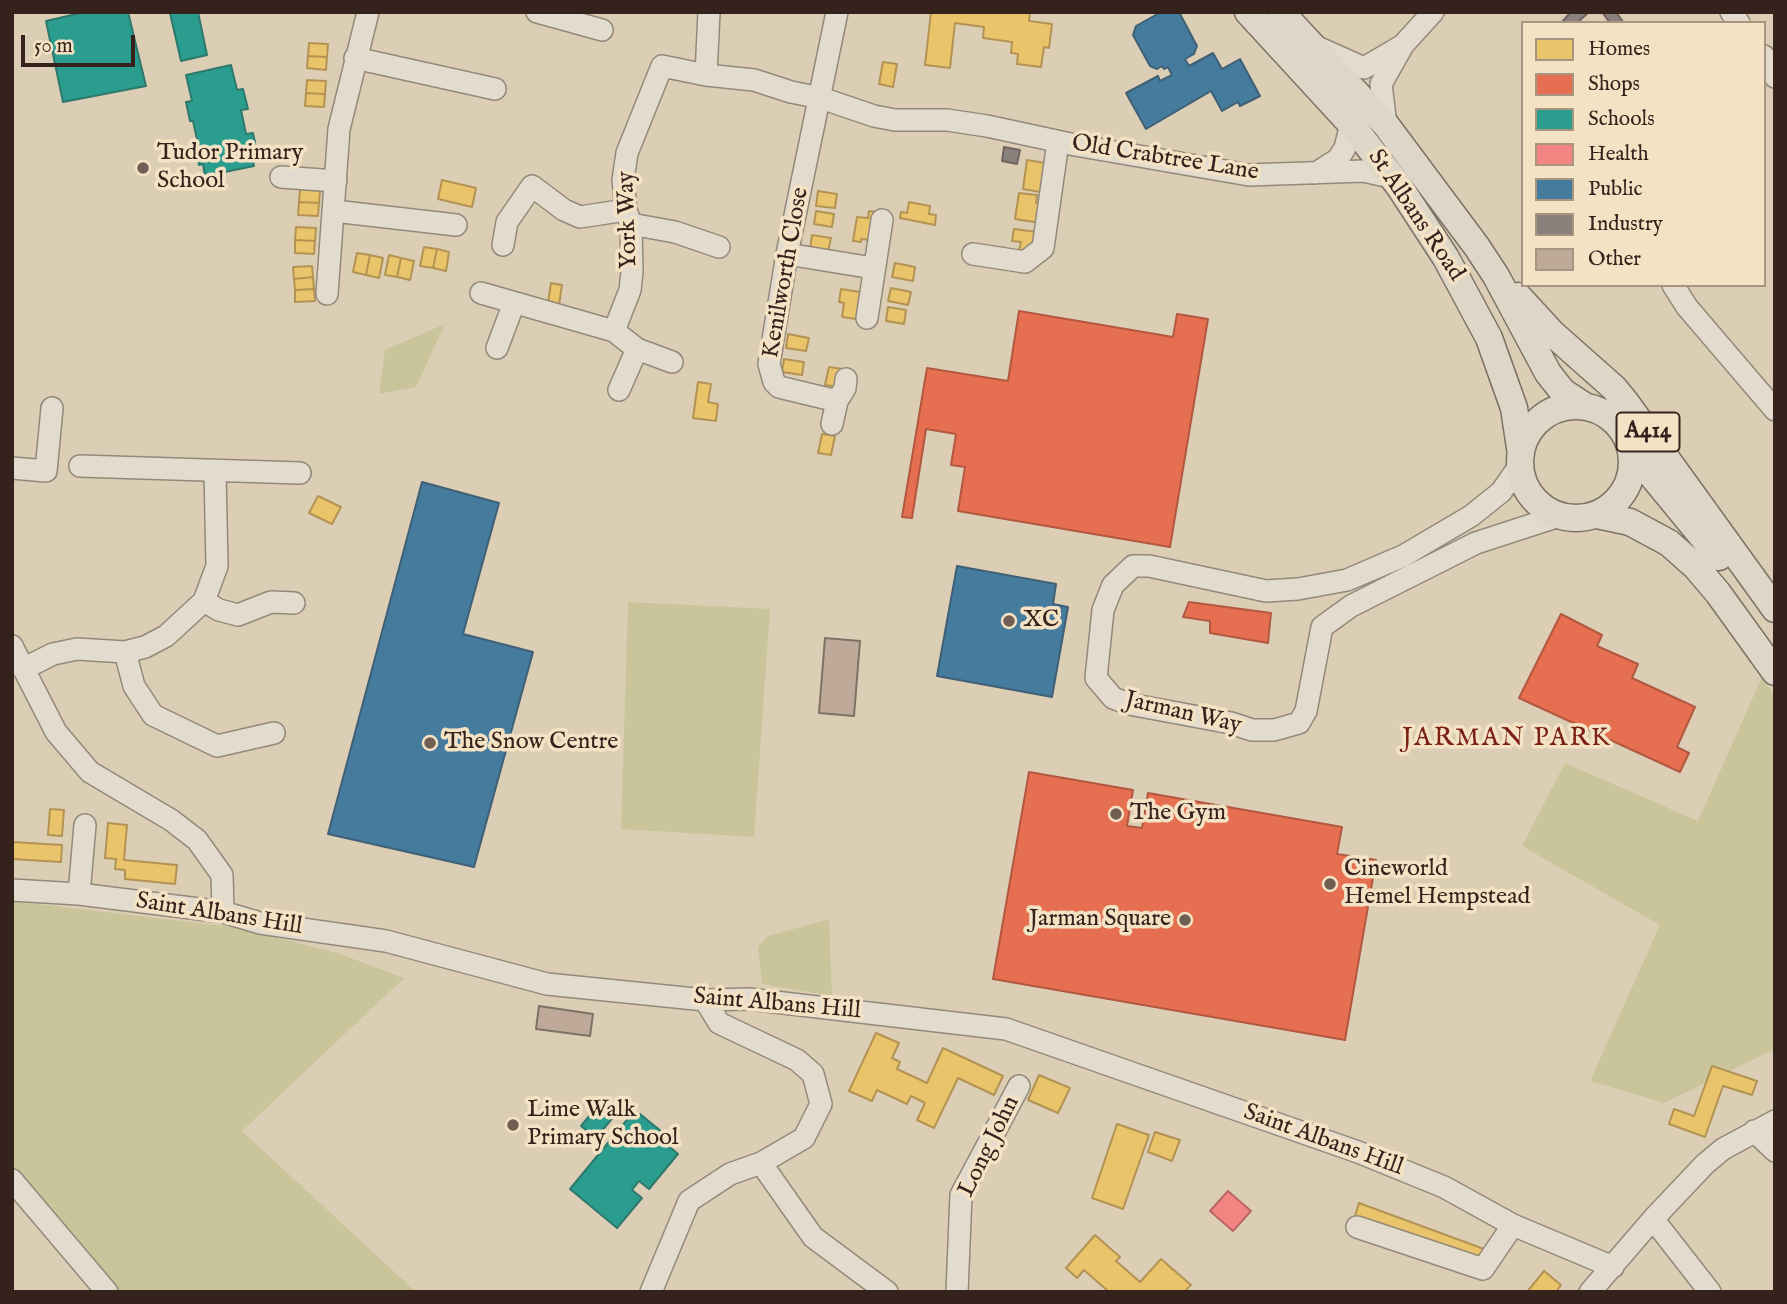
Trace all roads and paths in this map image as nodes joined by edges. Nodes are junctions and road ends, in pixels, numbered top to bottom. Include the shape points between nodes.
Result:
1 (368, 12) edge
2 (537, 12) edge
3 (709, 12) edge
4 (838, 12) edge
5 (1248, 12) edge
6 (1281, 12) edge
7 (1433, 12) edge
8 (602, 30) dead end
9 (1310, 44) junction
10 (1403, 45) junction
11 (355, 58) junction
12 (1766, 60) edge
13 (706, 75) junction
14 (1775, 76) edge
15 (495, 89) dead end
16 (821, 98) junction
17 (1351, 124) junction
18 (1386, 125) junction
19 (1058, 142) junction
20 (1314, 174) junction
21 (281, 177) dead end
22 (336, 181) junction
23 (1395, 181) junction
24 (334, 211) junction
25 (628, 217) junction
26 (881, 220) dead end
27 (456, 225) dead end
28 (503, 245) dead end
29 (719, 247) dead end
30 (787, 254) junction
31 (973, 254) dead end
32 (873, 268) junction
33 (1496, 276) junction
34 (1674, 287) edge
35 (481, 293) dead end
36 (327, 294) dead end
37 (514, 303) junction
38 (867, 318) dead end
39 (614, 331) junction
40 (497, 348) dead end
41 (637, 349) junction
42 (672, 362) dead end
43 (846, 379) dead end
44 (620, 390) dead end
45 (837, 401) junction
46 (1586, 407) junction
47 (52, 408) dead end
48 (1775, 410) edge
49 (832, 424) dead end
50 (1632, 450) junction
51 (1520, 459) junction
52 (80, 466) dead end
53 (12, 468) edge
54 (215, 471) junction
55 (300, 473) dead end
56 (1597, 515) junction
57 (1559, 516) junction
58 (204, 601) junction
59 (293, 603) dead end
60 (1775, 609) edge
61 (1775, 627) edge
62 (12, 646) edge
63 (125, 652) junction
64 (23, 669) junction
65 (1775, 672) edge
66 (274, 733) dead end
67 (85, 825) dead end
68 (12, 890) edge
69 (79, 894) junction
70 (223, 912) junction
71 (705, 1000) junction
72 (1019, 1086) dead end
73 (1775, 1121) edge
74 (1754, 1131) junction
75 (1775, 1151) edge
76 (761, 1163) junction
77 (12, 1180) edge
78 (1653, 1219) junction
79 (1513, 1224) junction
80 (1357, 1227) dead end
81 (1613, 1267) junction
82 (105, 1291) edge
83 (651, 1292) edge
84 (887, 1292) edge
85 (957, 1292) edge
86 (1590, 1292) edge
87 (1710, 1292) edge

1 - 11 street
2 - 8 street
3 - 13 street
4 - 16 street, Kenilworth Close
5 - 17 main road, St Albans Road
6 - 9 main road, St Albans Road / A414
7 - 10 street
9 - 10 street via 1364,68
9 - 18 main road, St Albans Road / A414
10 - 18 street via 1381,84
11 - 15 street
11 - 22 street via 339,129
12 - 14 street
13 - 16 street, York Way via 754,80
13 - 25 street, York Way via 657,62 627,153 623,180
16 - 19 street, Old Crabtree Lane via 895,120 947,120
16 - 30 street, Kenilworth Close
17 - 20 street via 1338,159
17 - 23 main road, St Albans Road
18 - 33 main road, St Albans Road / A414
19 - 20 street, Old Crabtree Lane via 1249,175
19 - 31 street, Old Crabtree Lane via 1043,248 1025,262
20 - 23 street, Old Crabtree Lane via 1363,171
21 - 22 street
22 - 24 street
23 - 51 main road, St Albans Road via 1446,258 1489,338 1514,408
24 - 27 street
24 - 36 street
25 - 28 street via 580,217 532,186 507,222
25 - 29 street
25 - 39 street, York Way via 630,290
26 - 32 street
30 - 32 street
30 - 45 street, Kenilworth Close via 769,364 772,377 779,387
32 - 38 street
33 - 46 main road, St Albans Road / A414 via 1548,373 1563,392
33 - 60 main road, A414 via 1628,404
34 - 48 street
35 - 37 street
37 - 39 street
37 - 40 street
39 - 41 street
41 - 42 street
41 - 44 street
43 - 45 street
45 - 49 street
46 - 50 main road via 1610,417
46 - 51 main road via 1551,412 1536,423
47 - 53 street via 46,471
50 - 56 main road via 1630,482 1616,502
50 - 61 main road, A414
51 - 57 main road via 1523,482 1531,497
51 - 57 street, Jarman Way via 1501,492 1471,516 1403,556 1347,579 1265,591 1133,566 1113,585 1103,610 1096,678 1113,698 1129,704 1252,730 1299,723 1306,711 1322,627 1350,606 1476,543
52 - 54 street
54 - 55 street
54 - 58 street via 217,566
56 - 57 main road
56 - 65 main road via 1630,522 1669,543 1718,593
58 - 59 street via 238,615 271,602
58 - 63 street via 166,636
62 - 64 street
63 - 64 street via 77,649 53,654
63 - 66 street via 134,686 153,715 217,746
64 - 70 street via 57,732 90,772 197,840 222,875
67 - 69 street
68 - 69 street, Saint Albans Hill
69 - 70 street, Saint Albans Hill
70 - 71 street, Saint Albans Hill via 260,923 386,941 547,984
71 - 76 street via 719,1023 797,1060 813,1074 821,1104 804,1138
71 - 79 street, Saint Albans Hill via 749,999 1006,1030 1358,1152 1444,1187
72 - 85 street, Long John via 961,1195
73 - 74 street
74 - 75 street
74 - 78 street via 1705,1164
76 - 83 street via 730,1174 689,1201
76 - 84 street via 813,1237
77 - 82 street
78 - 81 street
78 - 87 street
79 - 80 street via 1483,1269
79 - 81 street, Saint Albans Hill
81 - 86 street

